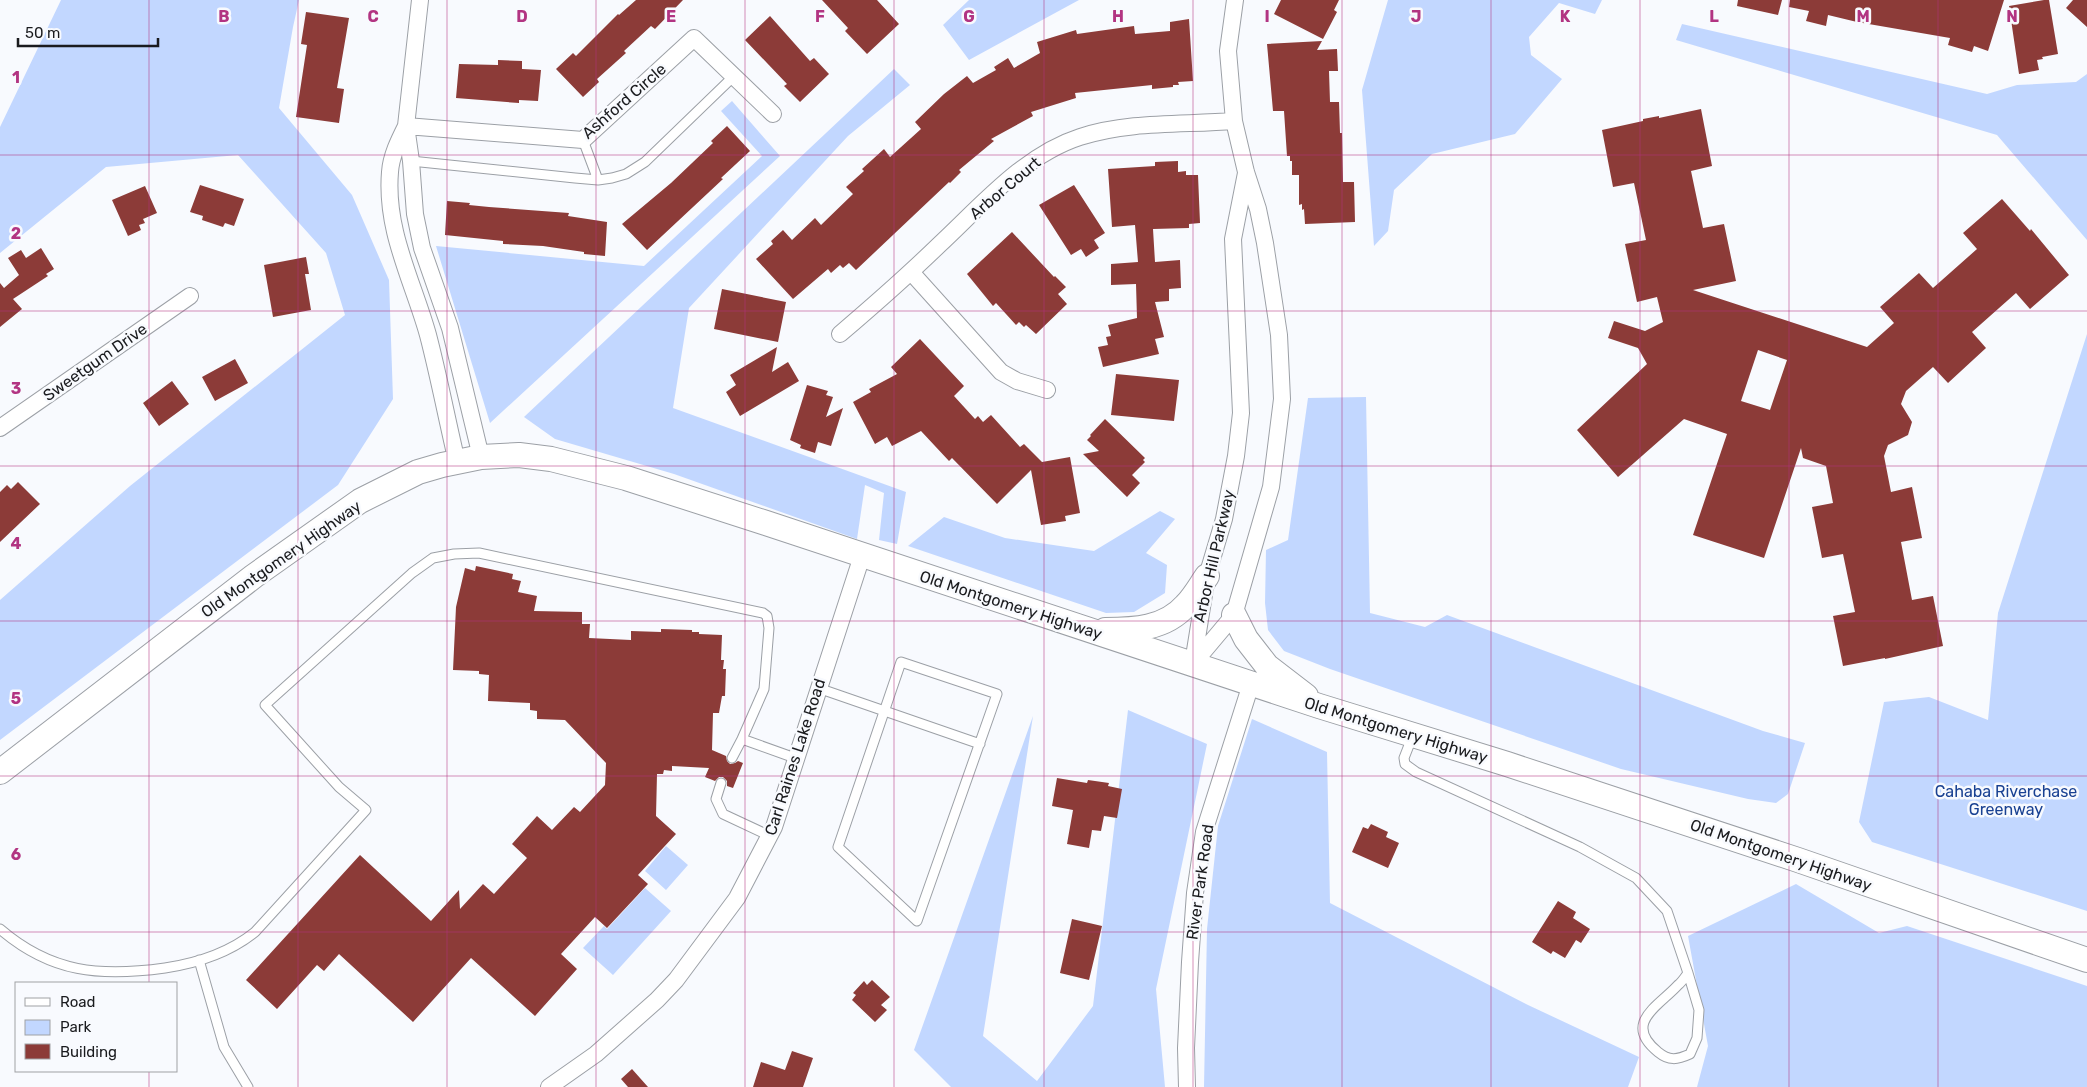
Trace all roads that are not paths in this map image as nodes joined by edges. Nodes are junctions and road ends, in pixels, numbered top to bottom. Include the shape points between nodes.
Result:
1 (420, 0) edge
2 (1235, 0) edge
3 (734, 76) junction
4 (773, 114) dead end
5 (1234, 121) junction
6 (406, 126) junction
7 (583, 140) junction
8 (411, 161) junction
9 (1246, 172) junction
10 (598, 180) junction
11 (911, 272) junction
12 (190, 296) dead end
13 (840, 334) dead end
14 (1047, 390) dead end
15 (0, 428) edge
16 (481, 457) junction
17 (457, 462) junction
18 (862, 556) junction
19 (1207, 576) junction
20 (1234, 615) junction
21 (1092, 631) junction
22 (1192, 665) junction
23 (1251, 684) junction
24 (818, 688) junction
25 (1319, 706) junction
26 (885, 712) junction
27 (1413, 735) junction
28 (742, 739) junction
29 (980, 744) junction
30 (732, 758) dead end
31 (795, 758) junction
32 (0, 772) edge
33 (721, 783) dead end
34 (770, 836) junction
35 (0, 929) edge
36 (199, 960) junction
37 (2087, 960) edge
38 (1688, 973) junction
39 (248, 1087) edge
40 (549, 1087) edge
41 (1187, 1087) edge

1 - 6 street
2 - 5 street, Arbor Hill Parkway via 1228,51
3 - 4 street, Ashford Circle
3 - 7 street, Ashford Circle via 694,38
3 - 10 lane via 645,162 626,174
5 - 9 street, Arbor Hill Parkway
5 - 11 street, Arbor Court via 1131,126 1079,137 1027,165
6 - 7 street, Ashford Circle
6 - 8 street
6 - 17 street via 394,151 390,171 392,219 398,248 428,335
7 - 10 lane
8 - 10 lane
8 - 16 street via 415,214 422,248 450,328
9 - 19 street, Arbor Hill Parkway via 1233,239 1241,413 1224,519
9 - 20 street, Arbor Hill Parkway via 1258,209 1272,281 1280,335 1282,399 1271,486
11 - 13 street, Arbor Court
11 - 14 street via 1001,372 1017,382
12 - 15 street, Sweetgum Drive
16 - 17 street, Old Montgomery Highway
16 - 18 street, Old Montgomery Highway via 519,455 586,468
17 - 32 street, Old Montgomery Highway via 418,472 392,484 327,523 186,627
18 - 21 street, Old Montgomery Highway
18 - 24 street, Carl Raines Lake Road
19 - 21 street via 1185,606 1154,626
19 - 22 street, Arbor Hill Parkway
20 - 22 street, Arbor Hill Parkway
20 - 25 street via 1246,639 1267,666
21 - 22 street, Old Montgomery Highway
22 - 23 street, Old Montgomery Highway
23 - 25 street, Old Montgomery Highway
23 - 41 street, River Park Road via 1204,832 1190,962
24 - 26 lane
24 - 31 street, Carl Raines Lake Road
25 - 27 street, Old Montgomery Highway
26 - 29 lane
26 - 29 lane via 901,662 997,694
26 - 29 lane via 838,847 917,922
27 - 37 street, Old Montgomery Highway via 1798,860
27 - 38 lane via 1404,758 1405,764 1416,772 1580,847 1636,878 1667,911
28 - 30 lane
28 - 31 lane
28 - 36 lane via 764,689 769,628 767,616 763,613 479,553 433,558 264,705 339,787 366,810 255,932 241,944
31 - 34 street, Carl Raines Lake Road
33 - 34 lane via 716,799 723,814
34 - 40 street, Carl Raines Lake Road via 737,898 676,980 630,1026
35 - 36 lane via 38,956 94,972 150,970
36 - 39 lane via 224,1048
38 - 38 lane via 1699,1010 1697,1038 1690,1054 1677,1060 1665,1058 1646,1040 1642,1028 1646,1014

